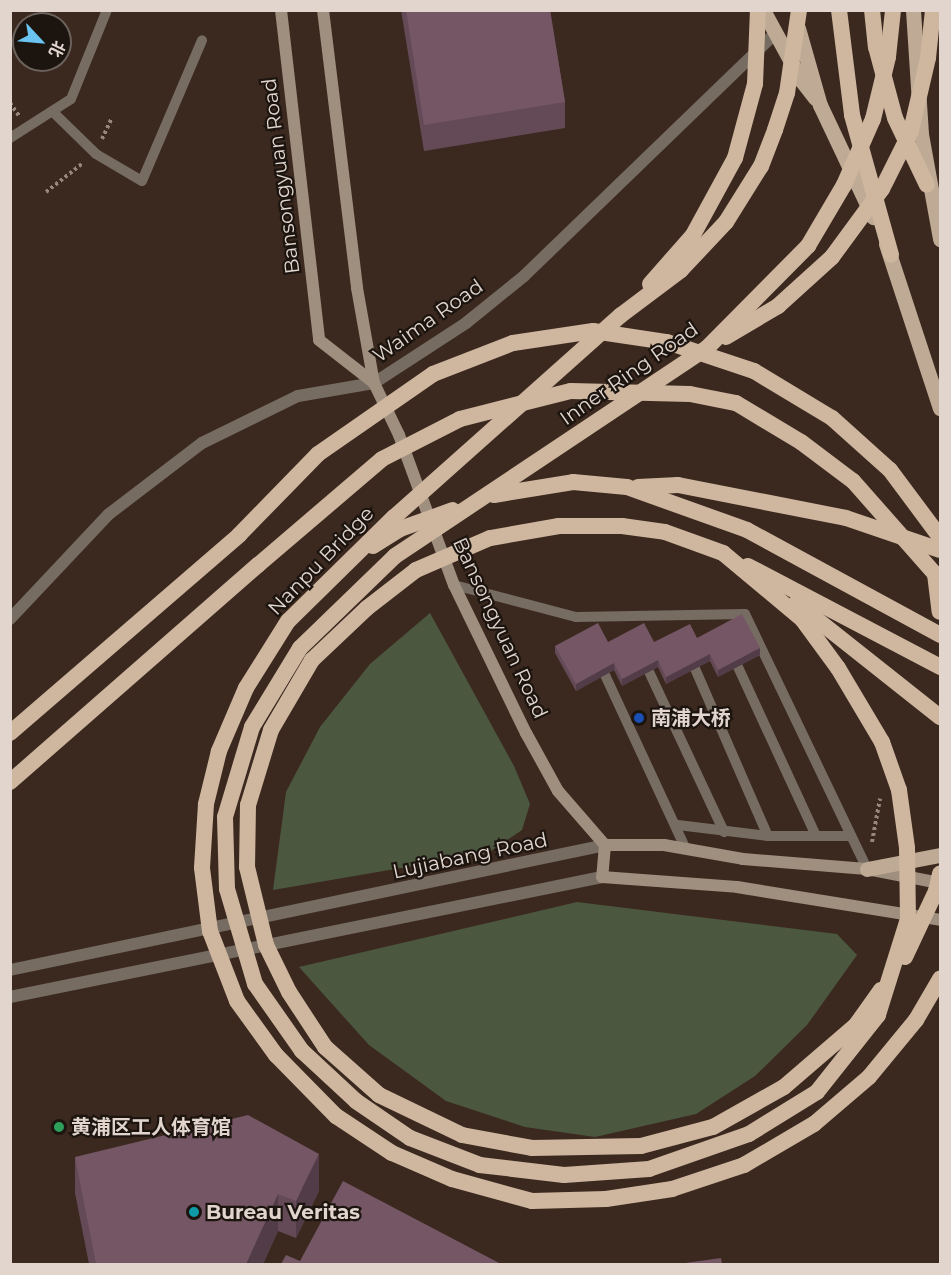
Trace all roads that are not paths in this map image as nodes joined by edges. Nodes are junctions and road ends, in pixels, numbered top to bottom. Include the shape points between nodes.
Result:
1 (107, 10) edge
2 (281, 10) edge
3 (323, 10) edge
4 (761, 10) edge
5 (775, 10) edge
6 (793, 10) edge
7 (799, 10) edge
8 (872, 10) edge
9 (893, 10) edge
10 (913, 10) edge
11 (933, 10) edge
12 (839, 14) edge
13 (775, 34) junction
14 (202, 40) dead end
15 (820, 105) junction
16 (53, 112) junction
17 (10, 138) edge
18 (927, 185) junction
19 (940, 239) edge
20 (891, 255) junction
21 (621, 315) junction
22 (707, 348) junction
23 (374, 383) junction
24 (940, 408) edge
25 (627, 487) junction
26 (940, 537) edge
27 (940, 550) edge
28 (723, 554) junction
29 (341, 565) junction
30 (454, 585) junction
31 (940, 612) edge
32 (673, 616) junction
33 (576, 617) junction
34 (10, 619) edge
35 (582, 628) dead end
36 (677, 628) edge
37 (940, 635) edge
38 (729, 645) edge
39 (592, 649) edge
40 (639, 649) edge
41 (687, 650) edge
42 (940, 667) edge
43 (940, 717) edge
44 (10, 734) edge
45 (10, 782) edge
46 (678, 825) junction
47 (724, 832) junction
48 (815, 834) junction
49 (768, 836) junction
50 (852, 836) junction
51 (605, 845) junction
52 (686, 849) junction
53 (940, 855) edge
54 (867, 869) junction
55 (940, 873) edge
56 (602, 877) junction
57 (940, 884) edge
58 (940, 920) edge
59 (10, 970) edge
60 (940, 978) edge
61 (10, 997) edge

1 - 16 lane via 71,99
2 - 23 main road, Bansongyuan Road via 319,340
3 - 23 main road, Bansongyuan Road via 357,288
4 - 13 main road
4 - 21 highway, bridge via 755,84 735,158 693,235
5 - 13 main road
6 - 15 main road
7 - 21 highway, Nanpu Bridge, bridge via 787,93 761,166 726,222 681,270
8 - 18 highway via 876,47 893,109 904,141
9 - 22 highway, Inner Ring Road, bridge via 888,57 873,119 844,185 808,246
10 - 18 main road
11 - 22 highway, bridge via 928,58 911,131 882,189 832,257 778,306
12 - 20 highway via 852,115
13 - 15 main road
13 - 23 street, Waima Road via 524,276 466,323
14 - 16 lane via 142,181 96,154
15 - 20 main road
16 - 17 lane
18 - 19 main road
20 - 24 main road
21 - 29 highway, Nanpu Bridge, bridge
22 - 28 highway, Inner Ring Road, bridge via 395,556 300,648 252,727 225,817 227,889 255,984 302,1051 356,1101 410,1138 480,1165 564,1174 649,1169 749,1134 817,1092 878,1015 908,919 907,848 899,790 882,742 838,668 802,619
23 - 30 main road, Bansongyuan Road via 399,435
23 - 34 street, Waima Road via 298,396 201,443 109,513
25 - 27 highway, bridge via 678,485 835,516
25 - 29 highway, bridge via 573,482 499,493 400,530
25 - 37 highway via 747,530
26 - 44 highway, bridge via 897,478 832,418 754,371 667,342 593,331 513,343 433,374 318,454 239,535
28 - 42 highway, bridge
28 - 43 highway, bridge via 818,618
28 - 55 highway, bridge via 665,532 622,526 559,526 490,538 416,570 367,608 312,660 271,730 248,806 247,867 266,945 289,992 325,1047 380,1095 462,1135 532,1148 641,1146 713,1127 784,1087 856,1025 903,962 936,891
29 - 60 highway, Nanpu Bridge, bridge via 288,621 246,688 219,751 206,804 202,868 210,931 237,1001 276,1055 336,1116 392,1153 452,1179 532,1201 606,1199 672,1189 744,1165 814,1124 869,1077 916,1020
30 - 33 lane
30 - 51 main road, Bansongyuan Road via 558,791
31 - 45 highway, Nanpu Bridge, bridge via 935,574 853,481 801,442 736,403 690,394 571,391 460,419 382,459
32 - 33 lane via 626,623
32 - 36 lane
32 - 50 lane via 717,620 745,614
33 - 35 lane
38 - 48 lane
39 - 46 lane
40 - 47 lane
41 - 49 lane
46 - 47 lane
46 - 52 lane
47 - 49 lane
48 - 49 lane
48 - 50 lane
50 - 54 lane
51 - 52 main road, Lujiabang Road
51 - 56 main road
51 - 59 street, Lujiabang Road
52 - 54 main road, Lujiabang Road via 743,859
53 - 54 main road
54 - 57 main road, Lujiabang Road
56 - 58 main road via 737,887
56 - 61 street

